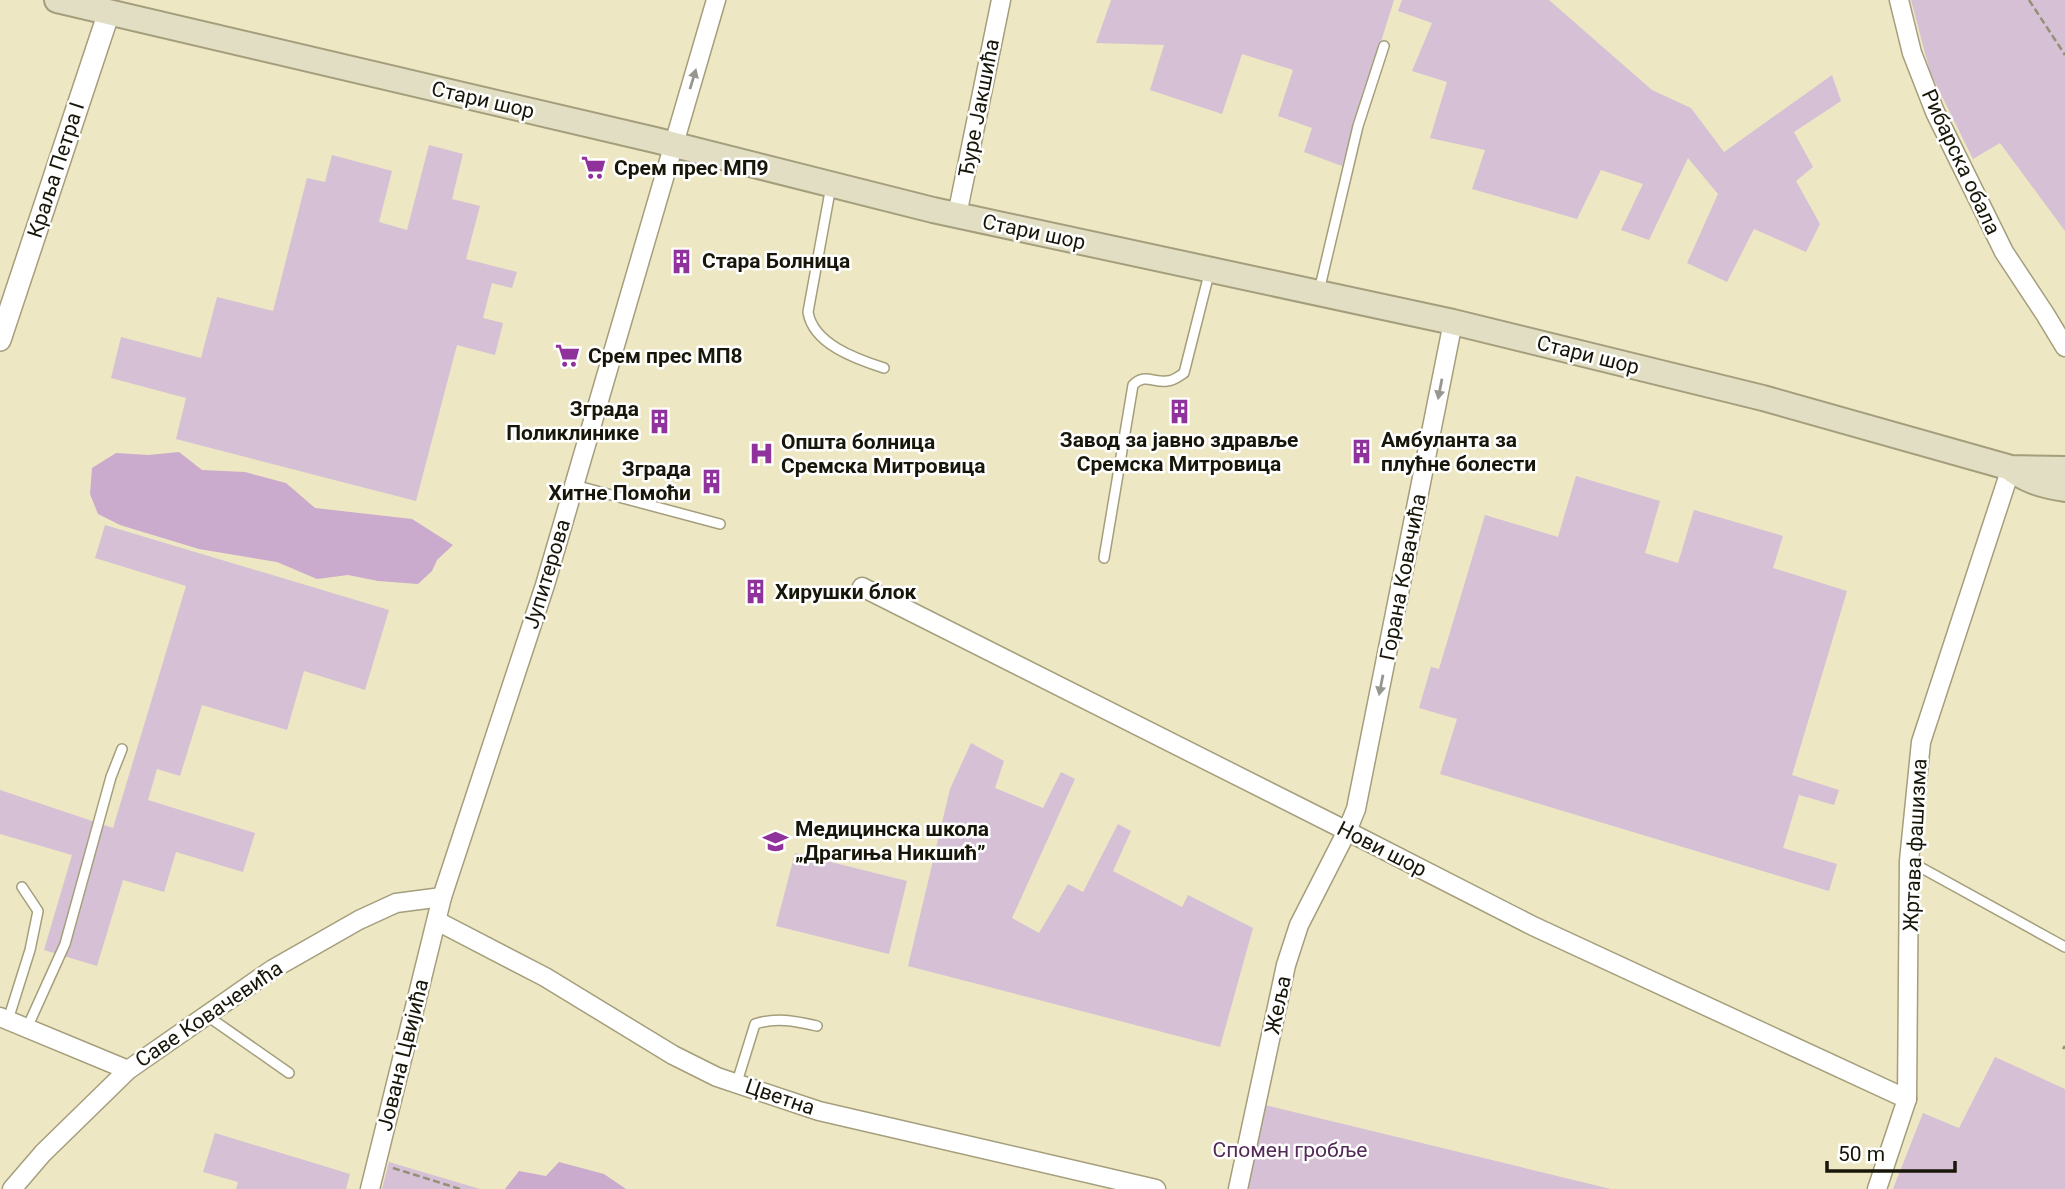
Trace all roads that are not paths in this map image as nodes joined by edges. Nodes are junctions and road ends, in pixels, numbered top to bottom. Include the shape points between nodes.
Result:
1 (57, 0) edge
2 (716, 0) edge
3 (1001, 0) edge
4 (1899, 0) edge
5 (111, 6) edge
6 (1384, 46) dead end
7 (673, 144) junction
8 (831, 185) junction
9 (957, 215) junction
10 (1210, 270) junction
11 (1319, 293) junction
12 (2045, 314) junction
13 (1453, 323) junction
14 (2065, 325) edge
15 (0, 340) edge
16 (2065, 348) edge
17 (884, 368) dead end
18 (2011, 468) junction
19 (2065, 469) edge
20 (574, 485) junction
21 (2065, 489) edge
22 (720, 524) dead end
23 (1104, 558) dead end
24 (862, 587) dead end
25 (122, 749) dead end
26 (1347, 831) junction
27 (1909, 861) junction
28 (22, 887) dead end
29 (442, 897) junction
30 (437, 921) junction
31 (2065, 947) edge
32 (206, 1016) junction
33 (4, 1018) edge
34 (817, 1026) dead end
35 (27, 1028) junction
36 (128, 1070) junction
37 (289, 1073) dead end
38 (737, 1082) junction
39 (1907, 1099) junction
40 (12, 1189) edge
41 (370, 1189) edge
42 (1156, 1189) edge
43 (1238, 1189) edge
44 (1877, 1189) edge

1 - 5 main road, Стари шор
7 -> 2 street, Јупитерова
3 - 9 street, Ђуре Јакшића
4 - 12 street, Рибарска обала via 1912,53 1935,112 2004,252
5 - 7 main road, Стари шор
5 - 15 street, Краља Петра I
6 - 11 lane via 1358,126
7 - 8 main road, Стари шор
7 - 20 street, Јупитерова
8 - 9 main road, Стари шор
8 - 17 lane via 808,312 821,337
9 - 10 main road, Стари шор
10 - 11 main road, Стари шор
10 - 23 lane via 1184,373 1168,382 1143,378 1133,385
11 - 13 main road, Стари шор
12 - 14 street, Рибарска обала
12 - 16 street, Рибарска обала
13 - 18 main road, Стари шор via 1763,398
13 -> 26 street, Горана Ковачића via 1363,778
18 - 19 main road, Стари шор
18 - 21 main road, Стари шор via 2026,479
18 - 27 street, Жртава фашизма via 1921,742
20 - 22 lane
20 - 29 street, Јупитерова
24 - 26 street, Нови шор
25 - 35 lane via 65,944
26 - 39 street, Нови шор via 1533,926
26 - 43 street, Жеља via 1298,925
27 - 31 lane
27 - 39 street, Жртава фашизма
28 - 33 lane via 38,911 30,950
29 - 30 street, Јупитерова
29 - 32 street, Саве Ковачевића via 396,903 359,920 273,969
30 - 38 street, Цветна via 545,977 673,1055
30 - 41 street, Јована Цвијића
32 - 36 street, Саве Ковачевића
32 - 37 lane
33 - 35 street
34 - 38 lane via 769,1020 755,1024
35 - 36 street
36 - 40 street, Саве Ковачевића
38 - 42 street, Цветна via 819,1111
39 - 44 street, Жртава фашизма

